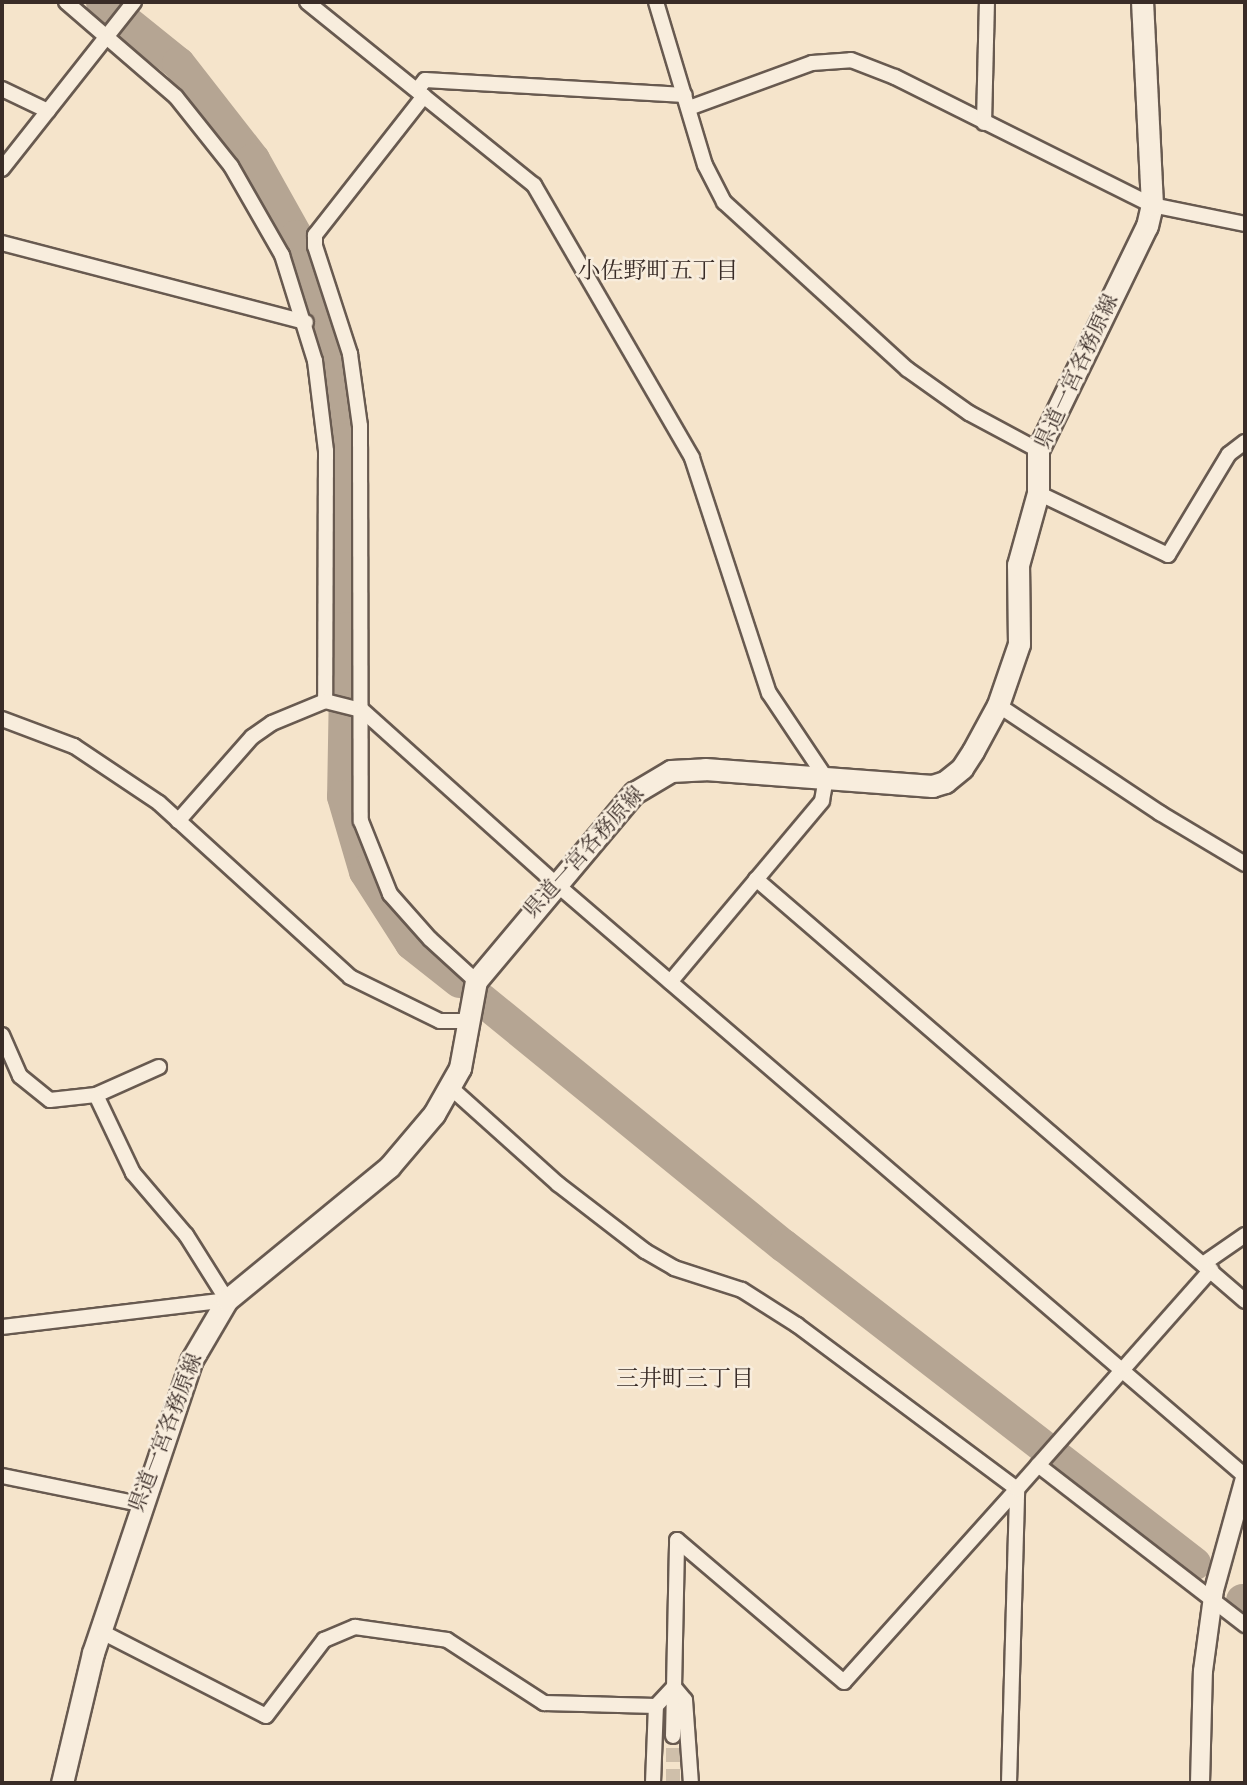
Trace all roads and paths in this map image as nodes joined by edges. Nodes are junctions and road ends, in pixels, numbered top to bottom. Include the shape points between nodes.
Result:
1 (66, 2) edge
2 (307, 2) edge
3 (656, 2) edge
4 (986, 2) edge
5 (1142, 2) edge
6 (131, 6) edge
7 (111, 31) junction
8 (2, 89) edge
9 (420, 93) junction
10 (687, 101) junction
11 (48, 111) junction
12 (984, 123) junction
13 (2, 169) edge
14 (1152, 205) junction
15 (1245, 223) edge
16 (2, 243) edge
17 (306, 321) junction
18 (1245, 442) edge
19 (1038, 450) junction
20 (1038, 493) junction
21 (330, 703) junction
22 (998, 705) junction
23 (359, 709) junction
24 (2, 719) edge
25 (827, 778) junction
26 (178, 821) junction
27 (1245, 864) edge
28 (756, 879) junction
29 (555, 883) junction
30 (476, 981) junction
31 (670, 982) junction
32 (466, 1021) junction
33 (2, 1035) edge
34 (159, 1067) dead end
35 (451, 1088) junction
36 (96, 1095) junction
37 (1245, 1235) edge
38 (1207, 1267) junction
39 (227, 1300) junction
40 (1245, 1301) edge
41 (2, 1327) edge
42 (1119, 1370) junction
43 (1046, 1455) junction
44 (2, 1476) edge
45 (1245, 1477) edge
46 (1017, 1489) junction
47 (140, 1504) junction
48 (1213, 1599) junction
49 (1245, 1626) edge
50 (100, 1631) junction
51 (674, 1687) junction
52 (656, 1706) junction
53 (673, 1736) tunnel mouth
54 (62, 1783) edge
55 (653, 1783) edge
56 (691, 1783) edge
57 (1009, 1783) edge
58 (1200, 1783) edge

1 - 7 street
2 - 9 street
3 - 10 street
4 - 12 street
5 - 14 main road, 県道一宮各務原線
6 - 7 street
7 - 11 street
7 - 17 street via 176,97 231,166 282,255
8 - 11 street
9 - 10 street via 425,80
9 - 23 street via 315,235 351,354 360,426
9 - 25 street via 534,185 541,196 692,458 769,693
10 - 12 street via 812,63 850,60 895,77
10 - 19 street via 705,165 724,202 907,369 969,413
11 - 13 street
12 - 14 street
14 - 15 street
14 - 19 main road, 県道一宮各務原線 via 1147,226
16 - 17 street
17 - 21 street via 326,451
18 - 20 street via 1229,454 1168,555
19 - 20 main road, 県道一宮各務原線
20 - 22 main road, 県道一宮各務原線 via 1021,542 1018,644
21 - 23 street
21 - 26 street via 272,723 252,737
22 - 25 main road, 県道一宮各務原線 via 962,768 945,782 932,786
22 - 27 street
23 - 29 street
23 - 30 street via 361,821 390,894 430,940
24 - 26 street via 41,730 85,752
25 - 28 street via 822,800
25 - 29 main road, 県道一宮各務原線 via 671,771 634,793
26 - 32 street via 350,977 440,1021
28 - 31 street
28 - 38 street
29 - 30 main road, 県道一宮各務原線
29 - 31 street
30 - 32 main road, 県道一宮各務原線
31 - 42 street
32 - 35 main road, 県道一宮各務原線 via 460,1068
33 - 36 street via 20,1076 50,1100
34 - 36 street
35 - 39 main road, 県道一宮各務原線 via 389,1167
35 - 46 street via 558,1184 645,1251 674,1268 742,1290 797,1325
36 - 39 street via 133,1173 186,1235
37 - 38 street
38 - 40 street
38 - 42 street
39 - 41 street
39 - 47 main road, 県道一宮各務原線 via 191,1361
42 - 43 street
42 - 45 street
43 - 46 street
43 - 48 street
44 - 47 street
45 - 48 street
46 - 51 street via 844,1682 677,1540
46 - 57 street
47 - 50 main road, 県道一宮各務原線
48 - 49 street
48 - 58 street via 1203,1671
50 - 52 street via 266,1716 324,1640 355,1627 447,1640 544,1703
50 - 54 main road, 県道一宮各務原線
51 - 52 street
51 - 53 street
51 - 56 street via 685,1700
52 - 55 street

